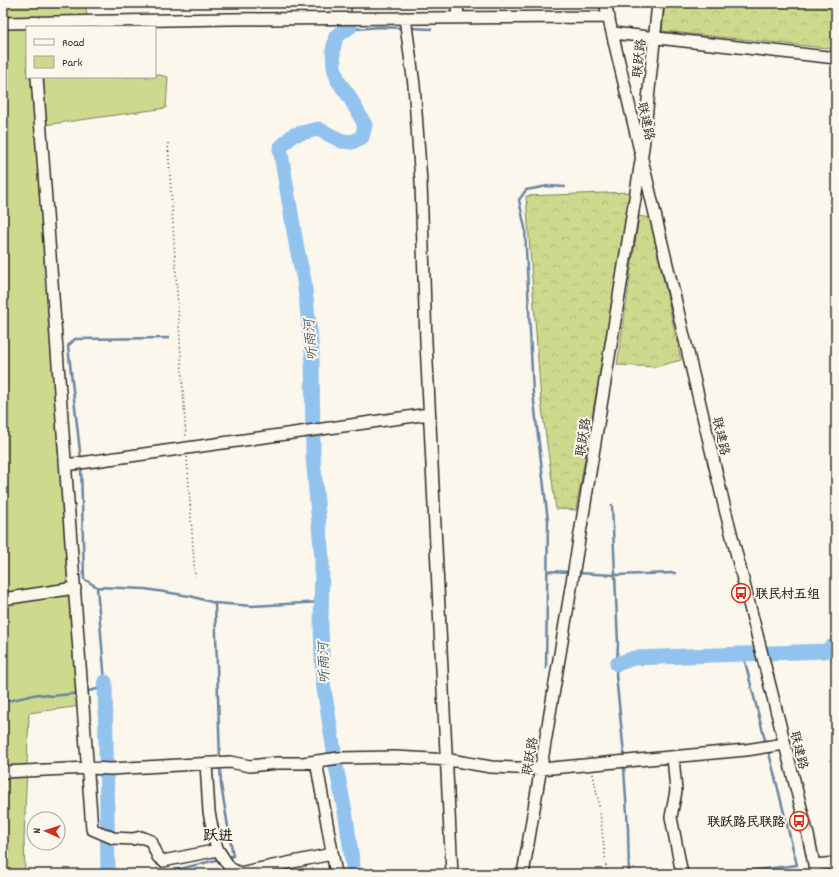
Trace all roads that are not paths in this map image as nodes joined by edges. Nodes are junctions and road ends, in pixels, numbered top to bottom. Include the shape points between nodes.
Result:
1 (457, 3) edge
2 (605, 3) edge
3 (658, 3) edge
4 (609, 17) junction
5 (405, 18) junction
6 (458, 18) junction
7 (3, 23) edge
8 (33, 25) edge
9 (613, 33) junction
10 (654, 37) junction
11 (836, 58) edge
12 (37, 78) edge
13 (641, 158) junction
14 (429, 414) junction
15 (66, 465) junction
16 (75, 588) junction
17 (3, 599) edge
18 (784, 744) junction
19 (673, 757) junction
20 (446, 760) junction
21 (316, 761) junction
22 (206, 763) junction
23 (92, 768) junction
24 (541, 769) junction
25 (3, 772) edge
26 (218, 850) junction
27 (333, 856) junction
28 (836, 863) edge
29 (815, 870) edge
30 (336, 874) edge
31 (452, 874) edge
32 (523, 874) edge
33 (682, 874) edge

1 - 6 street
2 - 4 street, 联建路
3 - 10 street, 联跃路
4 - 6 street
4 - 9 street, 联建路
5 - 6 street
5 - 8 street via 153,19
5 - 14 street via 414,85 421,182
7 - 8 street
9 - 10 street
9 - 13 street, 联建路
10 - 11 street
10 - 13 street, 联跃路
12 - 15 street
13 - 18 street, 联建路
13 - 24 street, 联跃路
14 - 15 street
14 - 20 street
15 - 16 street
16 - 17 street
16 - 23 street via 83,706
18 - 19 street
18 - 29 street, 联建路
19 - 24 street
19 - 33 street via 676,791 671,817
20 - 21 street via 395,757
20 - 24 street via 491,767
20 - 31 street
21 - 22 street via 250,766 230,762
21 - 27 street
22 - 23 street
22 - 26 street via 209,812
23 - 25 street
23 - 26 street via 92,829 109,836 133,839 141,837 151,841 158,857 163,861
24 - 32 street, 联跃路
26 - 27 street via 230,868 239,873 327,855
27 - 30 street
28 - 29 street

